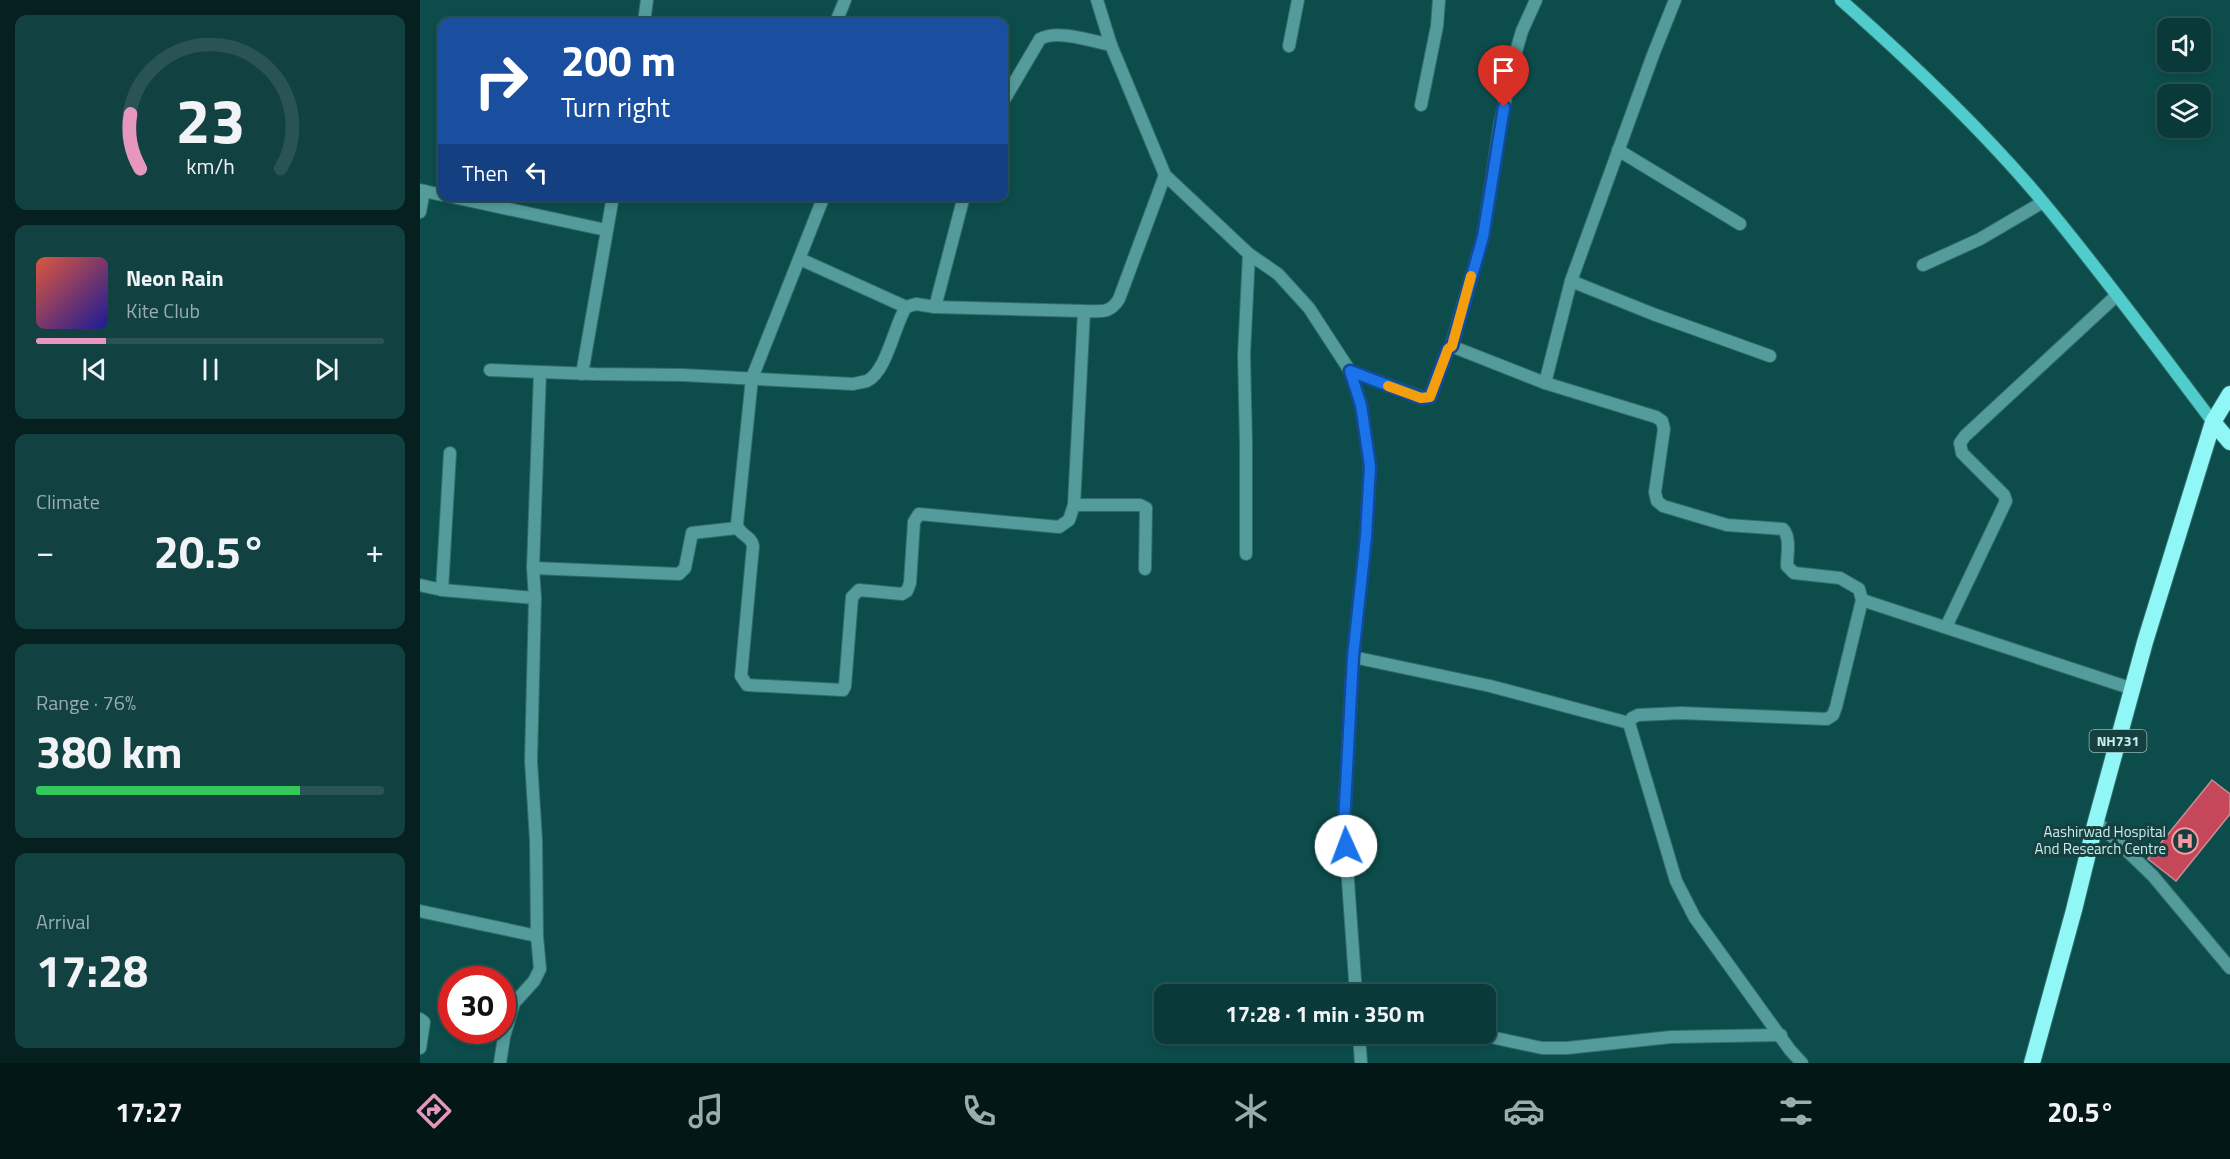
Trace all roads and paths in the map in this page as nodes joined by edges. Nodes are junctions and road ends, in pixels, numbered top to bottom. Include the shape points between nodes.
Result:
1 (647, 0) edge
2 (845, 0) edge
3 (1097, 0) edge
4 (1298, 0) edge
5 (1439, 0) edge
6 (1536, 0) edge
7 (1675, 0) edge
8 (1840, 0) edge
9 (645, 18) edge
10 (838, 18) edge
11 (1111, 45) junction
12 (1289, 46) dead end
13 (1008, 93) edge
14 (1421, 105) dead end
15 (1618, 150) junction
16 (1165, 175) junction
17 (422, 191) edge
18 (438, 194) edge
19 (471, 201) edge
20 (612, 201) edge
21 (822, 201) edge
22 (963, 201) edge
23 (2043, 202) junction
24 (420, 212) edge
25 (1740, 224) dead end
26 (606, 230) junction
27 (1249, 254) junction
28 (801, 259) junction
29 (1923, 265) dead end
30 (1571, 281) junction
31 (2116, 296) junction
32 (906, 306) junction
33 (935, 307) junction
34 (1084, 311) junction
35 (1452, 346) junction
36 (1770, 356) dead end
37 (490, 370) dead end
38 (1350, 371) junction
39 (540, 372) junction
40 (582, 374) junction
41 (752, 378) junction
42 (1545, 383) junction
43 (2230, 394) edge
44 (2213, 422) junction
45 (2230, 442) edge
46 (450, 453) dead end
47 (1074, 505) junction
48 (737, 528) junction
49 (1246, 554) dead end
50 (533, 568) junction
51 (1145, 569) dead end
52 (420, 585) edge
53 (442, 590) junction
54 (535, 598) junction
55 (1862, 600) junction
56 (1946, 627) junction
57 (1353, 657) junction
58 (2133, 689) junction
59 (1629, 723) junction
60 (2096, 820) junction
61 (420, 911) edge
62 (537, 936) junction
63 (2230, 968) edge
64 (1355, 984) edge
65 (420, 1019) edge
66 (1781, 1035) junction
67 (1496, 1038) edge
68 (1360, 1044) edge
69 (420, 1048) edge
70 (1790, 1050) junction
71 (500, 1063) edge
72 (1361, 1063) edge
73 (1785, 1063) edge
74 (1802, 1063) edge
75 (2032, 1063) edge

1 - 9 street
2 - 10 street
3 - 11 street
4 - 12 street
5 - 14 street
6 - 35 street via 1517,48 1500,123 1483,237
7 - 15 street
8 - 23 main road via 1934,87
11 - 13 street via 1044,36
11 - 16 street
15 - 25 street
15 - 30 street
16 - 27 street
16 - 34 street via 1119,299 1105,311
17 - 18 street
17 - 24 street
19 - 26 street
20 - 26 street
21 - 28 street
22 - 33 street
23 - 29 street via 1980,239
23 - 31 main road
26 - 40 street
27 - 38 street via 1278,274 1309,308
27 - 49 street via 1244,355
28 - 32 street
28 - 41 street
30 - 36 street
30 - 42 street
31 - 44 main road
31 - 56 street via 1960,443 1962,453 2006,501
32 - 33 street
32 - 41 street via 881,368 868,380 853,384
33 - 34 street
34 - 47 street
35 - 38 street via 1430,397 1426,398
35 - 42 street
37 - 39 street
38 - 57 street via 1361,405 1370,466
39 - 40 street
39 - 50 street
40 - 41 street
41 - 48 street
42 - 55 street via 1662,421 1655,492 1663,506 1727,525 1784,529 1788,538 1787,566 1794,573 1840,578 1859,589
43 - 44 highway, NH731
44 - 45 highway
44 - 58 highway, NH731
46 - 53 street
47 - 48 street via 1069,520 1059,527 925,514 916,517 907,591 902,594 860,590 852,597 845,686 840,691 752,686 743,681 753,546
47 - 51 street via 1146,508
48 - 50 street via 692,533 685,568 679,574
50 - 54 street
52 - 53 street
53 - 54 street
54 - 62 street via 531,761
55 - 56 street
55 - 59 street via 1836,707 1827,719 1681,713 1638,715
56 - 58 street
57 - 59 street via 1490,686
57 - 64 street via 1344,824
58 - 60 highway, NH731
59 - 66 street via 1676,881 1695,918
60 - 63 street via 2152,876
60 - 75 highway, NH731
61 - 62 street
62 - 71 street via 539,975 514,1003
65 - 69 street via 424,1022
66 - 67 street via 1671,1037 1567,1048 1542,1048
66 - 70 street
68 - 72 street
70 - 73 street
70 - 74 street

